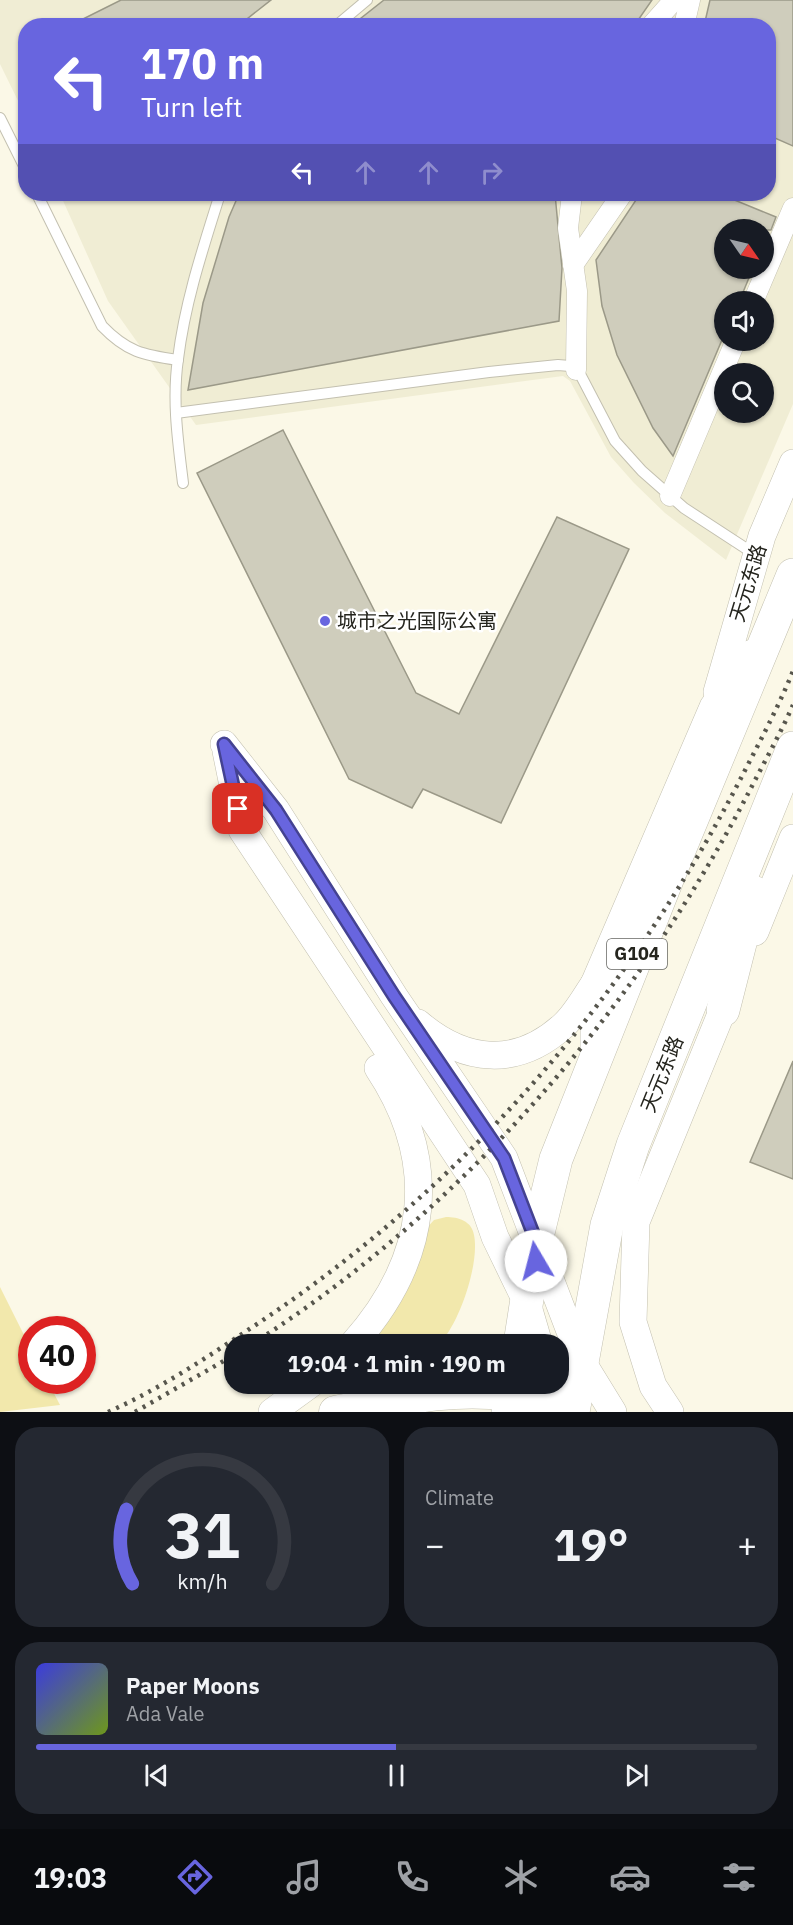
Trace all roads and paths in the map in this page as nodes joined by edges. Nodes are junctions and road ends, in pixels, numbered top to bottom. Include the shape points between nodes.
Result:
1 (367, 0) edge
2 (674, 0) edge
3 (690, 0) edge
4 (346, 18) edge
5 (658, 18) edge
6 (686, 18) edge
7 (0, 118) edge
8 (18, 154) edge
9 (40, 201) edge
10 (218, 201) edge
11 (571, 201) edge
12 (617, 201) edge
13 (793, 208) edge
14 (573, 264) junction
15 (758, 291) edge
16 (731, 351) edge
17 (178, 360) junction
18 (576, 370) junction
19 (176, 413) junction
20 (793, 463) edge
21 (183, 483) dead end
22 (670, 496) junction
23 (756, 555) junction
24 (793, 575) edge
25 (771, 627) junction
26 (713, 707) junction
27 (790, 756) edge
28 (793, 838) edge
29 (670, 872) junction
30 (309, 932) junction
31 (594, 984) junction
32 (394, 996) junction
33 (723, 1010) junction
34 (594, 1066) junction
35 (536, 1241) junction
36 (527, 1303) junction
37 (362, 1334) edge
38 (532, 1334) edge
39 (533, 1334) edge
40 (581, 1360) junction
41 (297, 1394) edge
42 (450, 1394) edge
43 (518, 1394) edge
44 (519, 1394) edge
45 (562, 1394) edge
46 (272, 1412) edge
47 (335, 1412) edge
48 (538, 1412) edge
49 (556, 1412) edge
50 (571, 1412) edge
51 (589, 1412) edge
52 (613, 1412) edge
53 (670, 1412) edge

1 - 4 lane
2 - 5 street
3 - 6 street
7 - 8 lane
9 - 17 lane via 102,326 118,342 141,355
10 - 17 lane via 192,284
11 - 14 street via 568,228
12 - 14 street
13 - 15 street
14 - 18 street via 577,291
16 - 22 street
17 - 19 lane
18 - 19 lane via 563,365 489,372
18 - 22 lane via 615,441
19 - 21 lane
20 - 23 street, 天元东路
22 - 23 lane
23 - 26 street, 天元东路
24 - 25 highway, 天元东路 / G104
25 - 26 street, 天元东路
25 - 29 highway, 天元东路 / G104
26 - 29 street, 天元东路
26 - 31 street, 天元东路
27 - 33 highway
27 - 40 highway, 天元东路 via 633,1145 607,1225
28 - 33 street, 天元东路
29 - 34 highway, 天元东路 / G104
30 - 32 street via 242,830 224,744 276,810
30 - 36 street via 477,1185 495,1237
30 - 37 street via 332,998 406,1117 419,1172 418,1210 409,1251 395,1287
31 - 32 street via 565,1024 538,1045 513,1054 484,1056 453,1046 420,1024
31 - 34 street, 天元东路
32 - 35 street via 504,1158
33 - 53 street, 天元东路 via 636,1222 633,1322 653,1386
34 - 35 highway, 天元东路 / G104 via 556,1159
35 - 36 highway, 天元东路 / G104
35 - 39 street
35 - 40 street
36 - 38 highway, 天元东路 / G104
40 - 50 highway, 天元东路
40 - 51 street
40 - 52 street
41 - 46 street
42 - 47 main road
43 - 48 street
44 - 49 main road
45 - 50 street

